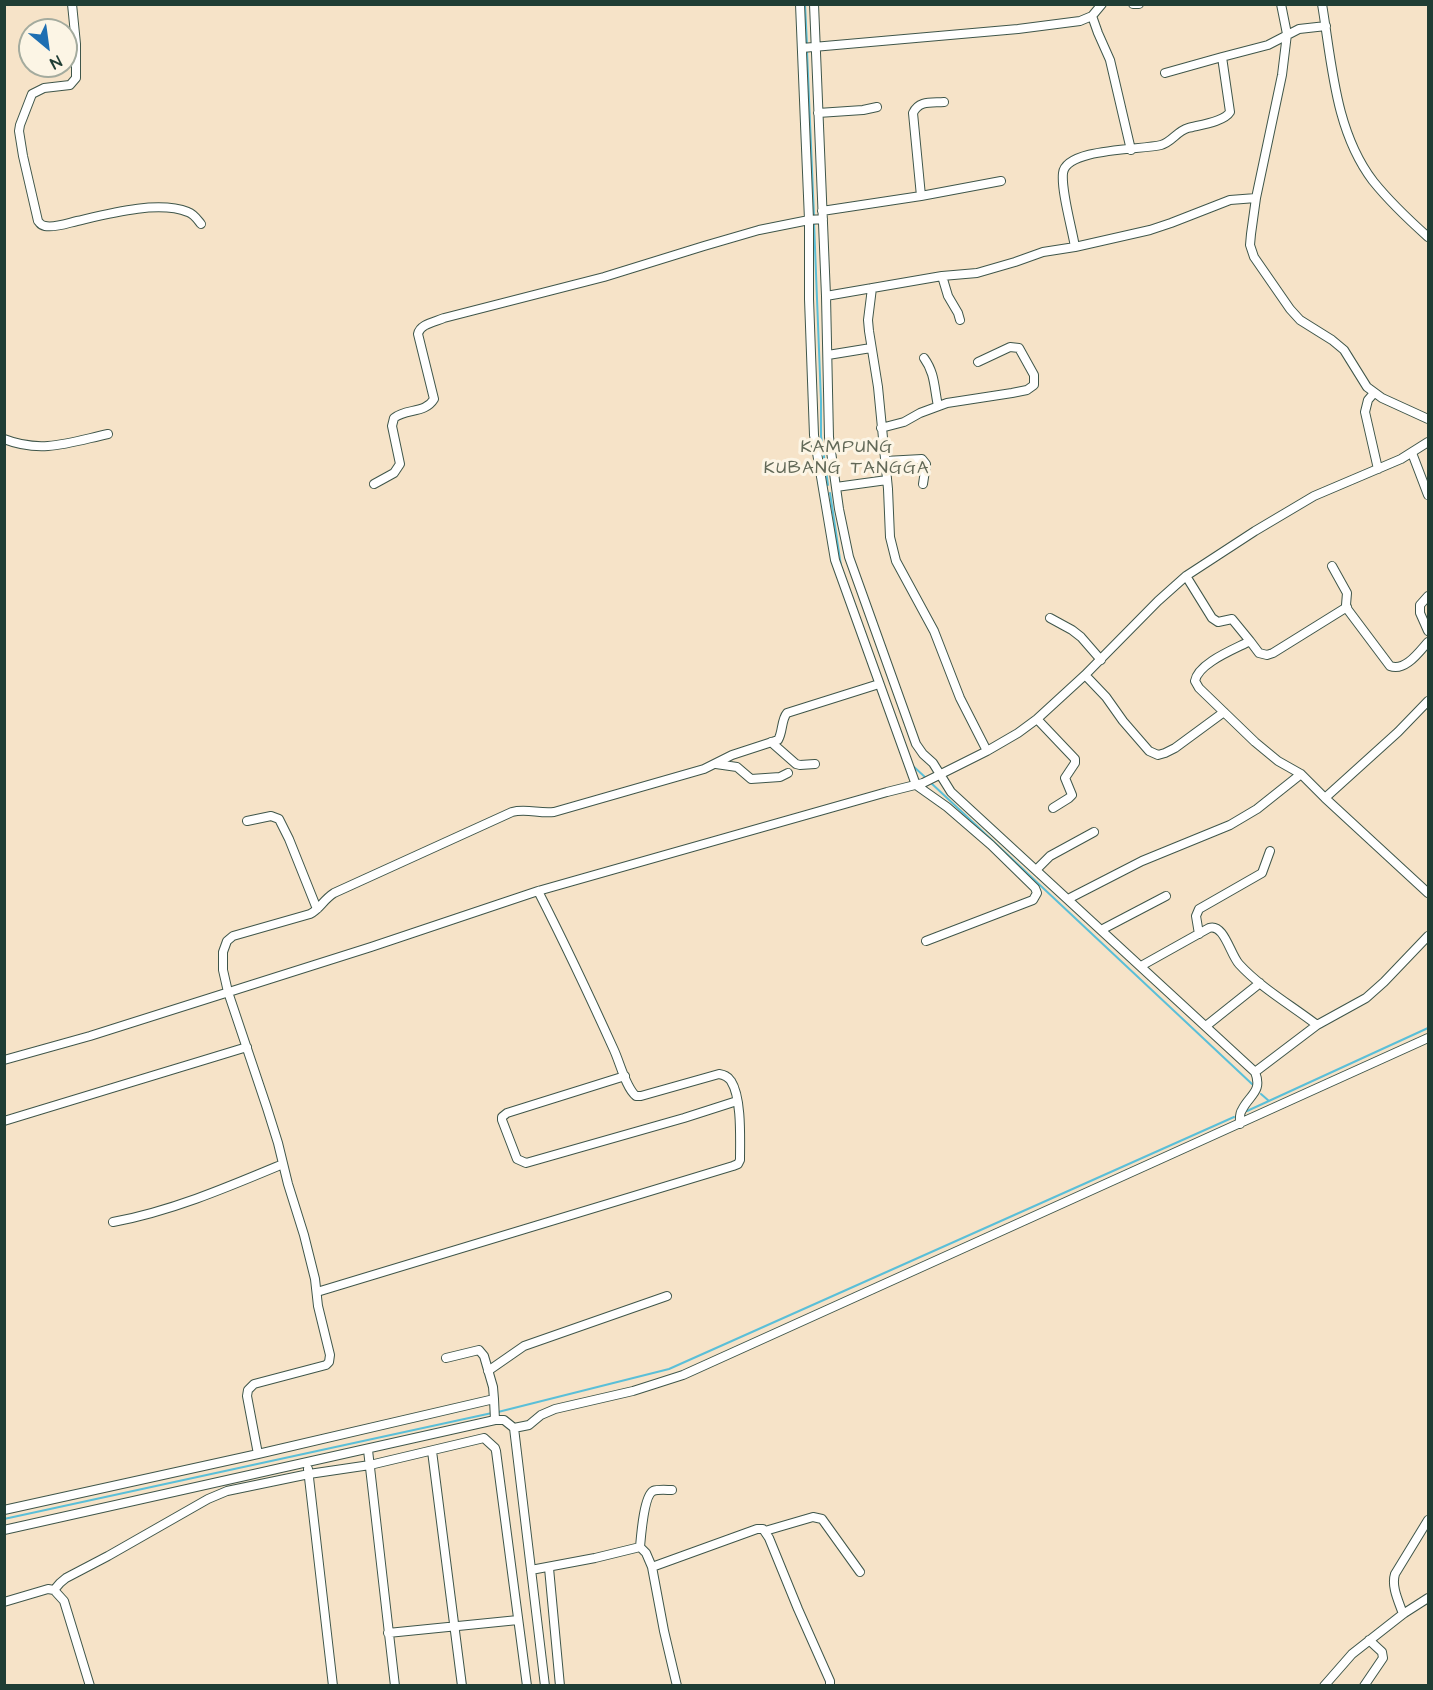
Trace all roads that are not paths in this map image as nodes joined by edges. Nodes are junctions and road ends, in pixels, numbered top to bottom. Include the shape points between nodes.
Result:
1 (72, 4) edge
2 (800, 4) edge
3 (814, 4) edge
4 (1102, 4) edge
5 (1133, 4) edge
6 (1139, 4) edge
7 (1281, 4) edge
8 (1322, 4) edge
9 (1092, 16) junction
10 (1326, 26) junction
11 (1287, 34) junction
12 (809, 47) junction
13 (1222, 57) junction
14 (1165, 73) dead end
15 (944, 102) dead end
16 (877, 107) dead end
17 (818, 113) junction
18 (1131, 150) junction
19 (1001, 181) dead end
20 (921, 196) junction
21 (1256, 198) junction
22 (817, 218) junction
23 (201, 224) dead end
24 (1428, 237) edge
25 (1075, 247) junction
26 (942, 276) junction
27 (872, 288) junction
28 (826, 296) junction
29 (960, 320) dead end
30 (871, 348) junction
31 (828, 355) junction
32 (924, 358) dead end
33 (978, 362) dead end
34 (1374, 393) junction
35 (938, 406) junction
36 (826, 418) junction
37 (1428, 419) edge
38 (881, 428) junction
39 (108, 434) dead end
40 (814, 435) junction
41 (4, 439) edge
42 (1428, 442) edge
43 (1412, 453) junction
44 (885, 461) junction
45 (1378, 469) junction
46 (887, 480) junction
47 (374, 484) dead end
48 (923, 484) dead end
49 (836, 486) junction
50 (1428, 495) edge
51 (1332, 566) dead end
52 (1186, 576) junction
53 (1428, 597) edge
54 (1347, 607) junction
55 (1050, 618) dead end
56 (1428, 631) edge
57 (1250, 640) junction
58 (1428, 642) edge
59 (1101, 660) junction
60 (1085, 675) junction
61 (879, 684) junction
62 (1428, 701) edge
63 (1224, 712) junction
64 (1037, 719) junction
65 (771, 742) junction
66 (987, 751) junction
67 (714, 764) junction
68 (815, 764) dead end
69 (788, 774) dead end
70 (1301, 774) junction
71 (938, 776) junction
72 (920, 784) junction
73 (1325, 798) junction
74 (1053, 808) dead end
75 (247, 821) dead end
76 (1094, 832) dead end
77 (1270, 851) dead end
78 (1036, 870) junction
79 (538, 891) junction
80 (1428, 892) edge
81 (1166, 896) dead end
82 (1068, 899) junction
83 (317, 909) junction
84 (1101, 930) junction
85 (1199, 934) junction
86 (1428, 936) edge
87 (926, 941) dead end
88 (1141, 966) junction
89 (1260, 983) junction
90 (228, 992) junction
91 (1317, 1024) junction
92 (1206, 1026) junction
93 (1428, 1038) edge
94 (247, 1047) junction
95 (4, 1060) edge
96 (1255, 1072) junction
97 (625, 1076) junction
98 (737, 1101) junction
99 (4, 1121) edge
100 (1240, 1124) junction
101 (283, 1164) junction
102 (113, 1222) dead end
103 (317, 1292) junction
104 (667, 1296) dead end
105 (446, 1358) dead end
106 (488, 1371) junction
107 (494, 1402) junction
108 (495, 1418) junction
109 (514, 1428) junction
110 (368, 1450) junction
111 (432, 1451) junction
112 (258, 1454) junction
113 (307, 1463) junction
114 (370, 1465) junction
115 (309, 1474) junction
116 (672, 1490) dead end
117 (4, 1510) edge
118 (1428, 1520) edge
119 (4, 1530) edge
120 (765, 1531) junction
121 (640, 1547) junction
122 (652, 1567) junction
123 (549, 1568) junction
124 (531, 1570) junction
125 (861, 1572) dead end
126 (54, 1590) junction
127 (1428, 1598) edge
128 (4, 1602) edge
129 (1404, 1614) junction
130 (518, 1620) junction
131 (454, 1626) junction
132 (388, 1633) junction
133 (1369, 1640) junction
134 (90, 1686) edge
135 (333, 1686) edge
136 (395, 1686) edge
137 (462, 1686) edge
138 (526, 1686) edge
139 (545, 1686) edge
140 (560, 1686) edge
141 (677, 1686) edge
142 (830, 1686) edge
143 (1324, 1686) edge
144 (1364, 1686) edge

1 - 23 street via 76,78 70,85 35,92 20,125 21,147 38,221 48,226 114,212 168,208 189,212
2 - 12 street
3 - 12 street
4 - 9 street
5 - 6 street
7 - 11 street
8 - 10 street
9 - 12 street via 1018,29
9 - 18 street via 1110,60
10 - 11 street
10 - 24 street via 1334,80 1352,145 1373,181
11 - 13 street via 1268,45
11 - 21 street
12 - 17 street
12 - 22 street
13 - 14 street
13 - 18 street via 1228,116 1184,129 1164,145
15 - 20 street via 923,103 915,108
16 - 17 street
17 - 22 street
18 - 25 street via 1096,153 1066,165 1064,188
19 - 20 street
20 - 22 street
21 - 25 street via 1230,200 1150,230
21 - 34 street via 1250,245 1254,257 1290,309 1344,350
22 - 28 street
22 - 40 street via 809,299
22 - 47 street via 748,233 422,327 418,334 434,399 425,408 394,418 399,469
25 - 26 street via 1043,252 977,273
26 - 27 street
26 - 29 street
27 - 28 street
27 - 30 street via 868,320
28 - 31 street
30 - 31 street
30 - 38 street
31 - 36 street
32 - 35 street via 934,375
33 - 35 street via 1015,346 1034,375 1034,385 1028,390
34 - 37 street
34 - 45 street via 1365,412
35 - 38 street
36 - 40 street
36 - 49 street
38 - 44 street
39 - 41 street via 46,447
40 - 61 street via 835,560
42 - 43 street
43 - 45 street
43 - 50 street
44 - 46 street
44 - 48 street via 922,459 926,464
45 - 52 street via 1314,496
46 - 49 street
46 - 66 street via 890,537 896,561 934,631 960,698
49 - 71 street via 849,557 860,591 916,744 933,763
51 - 54 street via 1347,593
52 - 57 street via 1212,618 1218,622 1232,619
52 - 59 street
53 - 56 street via 1420,605
54 - 57 street via 1273,653 1259,653
54 - 58 street via 1394,668 1408,663
55 - 59 street via 1081,637
57 - 63 street via 1206,665 1195,677 1199,688
59 - 60 street
60 - 63 street via 1149,751 1158,755 1175,748
60 - 64 street
61 - 65 street via 787,714 780,738
61 - 72 street
62 - 73 street
63 - 70 street via 1278,761
64 - 66 street
64 - 74 street via 1075,759 1065,778 1072,795
65 - 67 street
65 - 68 street via 796,764
66 - 71 street
67 - 69 street via 737,767 752,779
67 - 83 street via 554,812 512,812 334,893
70 - 73 street
70 - 82 street via 1230,825 1142,861
71 - 72 street
71 - 78 street
72 - 79 street
72 - 87 street via 991,845 1037,893 1033,900
73 - 80 street
75 - 83 street via 272,816 281,822
76 - 78 street via 1050,856
77 - 85 street via 1262,873 1197,913
78 - 82 street
79 - 90 street
79 - 97 street
81 - 84 street
82 - 84 street
83 - 90 street via 227,941 222,960
84 - 88 street
85 - 88 street
85 - 89 street via 1218,927 1237,962
86 - 91 street via 1366,998
88 - 92 street
89 - 91 street
89 - 92 street
90 - 94 street
90 - 95 street
91 - 96 street
92 - 96 street
93 - 100 street
94 - 99 street
94 - 101 street
96 - 100 street via 1257,1088 1241,1111
97 - 98 street via 630,1090 641,1096 722,1074 732,1082
97 - 98 street via 507,1113 502,1120 517,1160 526,1163
98 - 103 street via 738,1164
100 - 109 street via 683,1375 555,1409 529,1425
101 - 102 street via 170,1208
101 - 103 street
103 - 112 street via 329,1362 254,1384 248,1390
104 - 106 street via 524,1346
105 - 106 street via 479,1350
106 - 107 street
107 - 108 street
107 - 112 street
108 - 109 street
108 - 110 street
109 - 124 street
110 - 113 street
110 - 114 street
111 - 114 street
111 - 130 street via 484,1438 495,1448
111 - 131 street
112 - 117 street
113 - 115 street
113 - 119 street
114 - 115 street
114 - 132 street
115 - 126 street via 218,1494 66,1578
115 - 135 street
116 - 121 street via 655,1491 650,1496
118 - 129 street via 1395,1574 1394,1586
120 - 122 street via 757,1529
120 - 125 street via 813,1517 822,1519
120 - 142 street
121 - 122 street
121 - 123 street
122 - 141 street
123 - 124 street
123 - 140 street
124 - 139 street
126 - 128 street via 41,1590
126 - 134 street via 64,1601
127 - 129 street
129 - 133 street
130 - 131 street
130 - 138 street
131 - 132 street
131 - 137 street
132 - 136 street
133 - 143 street
133 - 144 street via 1383,1658

